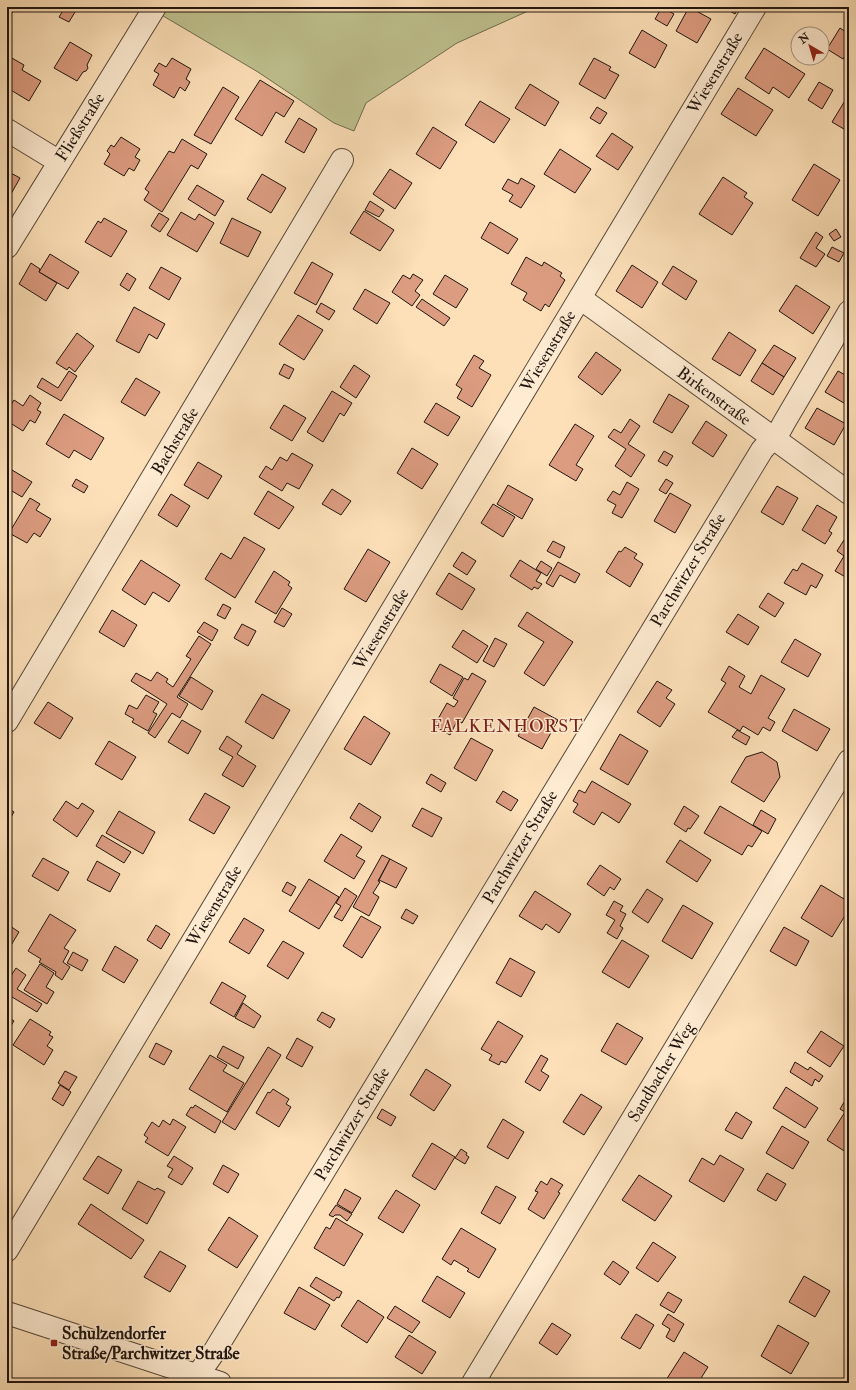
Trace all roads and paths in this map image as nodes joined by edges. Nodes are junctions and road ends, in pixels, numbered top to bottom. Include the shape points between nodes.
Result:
1 (154, 7) edge
2 (755, 7) edge
3 (7, 130) edge
4 (342, 160) dead end
5 (58, 161) junction
6 (7, 247) edge
7 (580, 298) junction
8 (849, 312) edge
9 (772, 438) junction
10 (849, 493) edge
11 (7, 722) edge
12 (849, 761) edge
13 (7, 1250) edge
14 (7, 1313) edge
15 (194, 1379) edge
16 (220, 1383) edge
17 (473, 1383) edge

1 - 5 street, Fließstraße
2 - 7 street, Wiesenstraße
3 - 5 street
4 - 11 street, Bachstraße
5 - 6 street, Fließstraße
7 - 9 street, Birkenstraße
7 - 13 street, Wiesenstraße
8 - 9 street, Parchwitzer Straße via 785,421
9 - 10 street, Birkenstraße
9 - 15 street, Parchwitzer Straße via 762,450 214,1352
12 - 17 street, Sandbacher Weg
14 - 15 street
15 - 16 street

